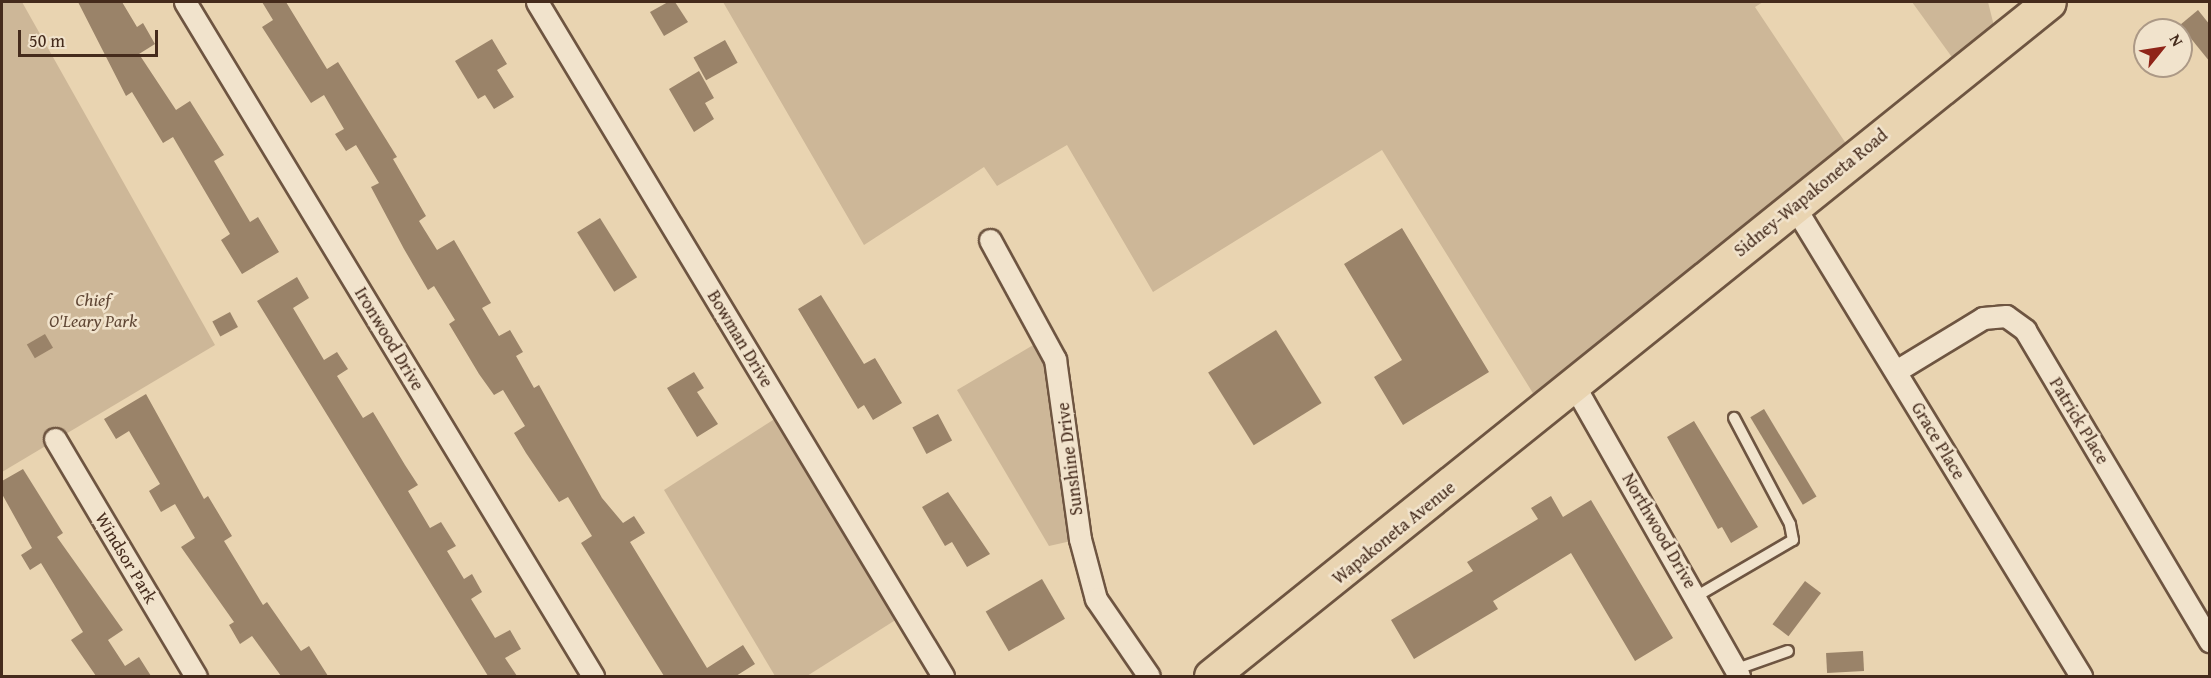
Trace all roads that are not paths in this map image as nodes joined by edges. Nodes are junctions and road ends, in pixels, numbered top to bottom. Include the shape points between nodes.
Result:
1 (185, 2) edge
2 (537, 2) edge
3 (2049, 2) edge
4 (1794, 206) junction
5 (990, 240) dead end
6 (1896, 372) junction
7 (1575, 387) junction
8 (1734, 418) dead end
9 (55, 439) dead end
10 (1697, 596) junction
11 (2210, 641) edge
12 (1788, 651) dead end
13 (1738, 673) edge
14 (196, 676) edge
15 (593, 676) edge
16 (943, 676) edge
17 (1149, 676) edge
18 (1211, 676) edge
19 (2081, 676) edge

1 - 15 street, Ironwood Drive
2 - 16 street, Bowman Drive
3 - 4 main road, Sidney-Wapakoneta Road
4 - 6 street, Grace Place
4 - 7 main road, Sidney-Wapakoneta Road
5 - 17 street, Sunshine Drive via 1055,358 1080,539 1096,599
6 - 11 street, Patrick Place via 1983,318 2006,316 2025,330
6 - 19 street, Grace Place
7 - 10 street, Northwood Drive
7 - 18 main road, Wapakoneta Avenue
8 - 10 lane via 1790,524 1793,540
9 - 14 street, Windsor Park
10 - 13 street, Northwood Drive
12 - 13 lane

